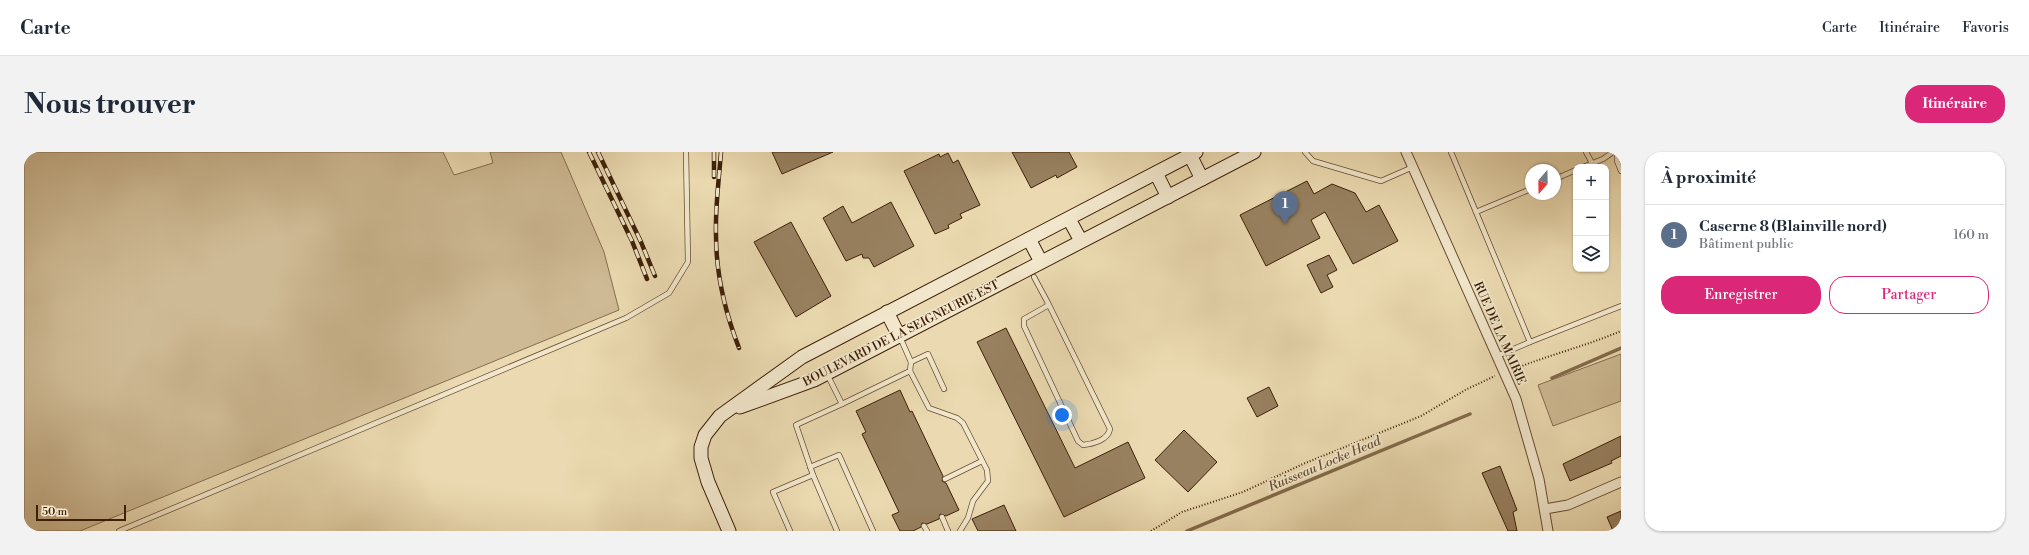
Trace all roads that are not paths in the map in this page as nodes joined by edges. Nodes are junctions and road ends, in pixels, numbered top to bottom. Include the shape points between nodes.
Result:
1 (686, 152) edge
2 (1254, 152) edge
3 (1305, 152) edge
4 (1406, 152) edge
5 (1451, 152) edge
6 (1586, 152) edge
7 (1613, 152) edge
8 (1617, 152) edge
9 (1193, 154) edge
10 (1592, 163) joint
11 (1413, 167) junction
12 (1573, 171) edge
13 (1621, 171) edge
14 (1156, 173) junction
15 (1561, 176) edge
16 (1202, 179) junction
17 (1525, 192) edge
18 (1168, 197) junction
19 (1476, 212) junction
20 (1069, 219) junction
21 (1029, 240) junction
22 (1081, 242) junction
23 (1041, 262) junction
24 (1034, 277) dead end
25 (1048, 303) junction
26 (1621, 306) edge
27 (887, 312) junction
28 (899, 336) junction
29 (1530, 342) junction
30 (1497, 356) junction
31 (911, 362) junction
32 (910, 371) junction
33 (826, 374) junction
34 (944, 389) dead end
35 (842, 404) junction
36 (726, 412) junction
37 (982, 461) junction
38 (810, 467) junction
39 (813, 475) junction
40 (944, 480) dead end
41 (1621, 482) edge
42 (1545, 509) junction
43 (942, 517) dead end
44 (924, 526) dead end
45 (119, 531) edge
46 (728, 531) edge
47 (790, 531) edge
48 (837, 531) edge
49 (873, 531) edge
50 (927, 531) edge
51 (948, 531) edge
52 (960, 531) edge
53 (1548, 531) edge

1 - 45 lane via 688,262 669,292 626,318
2 - 16 main road, BOULEVARD DE LA SEIGNEURIE EST
3 - 11 lane via 1313,160 1381,181
4 - 11 street, RUE DE LA MAIRIE
5 - 19 lane
6 - 10 lane
7 - 10 lane
8 - 13 lane
9 - 14 main road, BOULEVARD DE LA SEIGNEURIE EST
9 - 16 main road
11 - 30 street, RUE DE LA MAIRIE
12 - 15 lane
14 - 18 main road
14 - 20 main road, BOULEVARD DE LA SEIGNEURIE EST
16 - 18 main road, BOULEVARD DE LA SEIGNEURIE EST
17 - 19 lane
18 - 22 main road, BOULEVARD DE LA SEIGNEURIE EST
19 - 29 lane
20 - 21 main road, BOULEVARD DE LA SEIGNEURIE EST
20 - 22 main road
21 - 23 main road
21 - 27 main road, BOULEVARD DE LA SEIGNEURIE EST
22 - 23 main road, BOULEVARD DE LA SEIGNEURIE EST
23 - 28 main road, BOULEVARD DE LA SEIGNEURIE EST
24 - 25 lane
25 - 25 lane via 1024,319 1024,326 1078,441 1083,445 1090,444 1106,437 1110,429
26 - 29 lane
27 - 28 main road
27 - 36 main road, BOULEVARD DE LA SEIGNEURIE EST via 802,357
28 - 31 lane
28 - 33 main road, BOULEVARD DE LA SEIGNEURIE EST
29 - 30 lane
30 - 42 street, RUE DE LA MAIRIE via 1524,425
31 - 32 lane
31 - 34 lane via 928,354
32 - 35 lane
32 - 37 lane via 929,408 960,420
33 - 35 lane
33 - 36 main road, BOULEVARD DE LA SEIGNEURIE EST
35 - 38 lane via 796,425
36 - 46 main road via 707,431 700,453 703,470
37 - 40 lane
37 - 52 lane via 987,470 988,481 973,501 968,518
38 - 39 lane
38 - 49 lane via 839,455
39 - 47 lane via 773,492
39 - 48 lane
41 - 42 street via 1568,505
42 - 53 street, RUE DE LA MAIRIE
43 - 51 lane
44 - 50 lane

